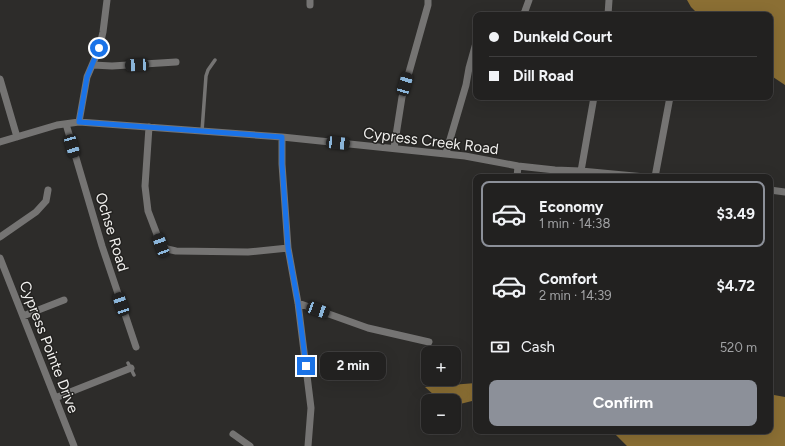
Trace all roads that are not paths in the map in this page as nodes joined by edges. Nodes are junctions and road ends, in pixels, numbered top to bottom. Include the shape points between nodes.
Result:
1 (107, 0) edge
2 (428, 0) edge
3 (529, 0) edge
4 (609, 0) edge
5 (524, 12) edge
6 (608, 12) edge
7 (473, 54) edge
8 (215, 60) dead end
9 (176, 62) dead end
10 (93, 65) junction
11 (0, 79) edge
12 (593, 100) edge
13 (669, 100) edge
14 (79, 122) junction
15 (66, 124) junction
16 (149, 127) junction
17 (202, 131) junction
18 (17, 137) junction
19 (282, 137) junction
20 (0, 142) edge
21 (394, 148) junction
22 (446, 153) junction
23 (518, 166) junction
24 (581, 171) junction
25 (517, 174) edge
26 (610, 174) edge
27 (656, 174) edge
28 (48, 190) dead end
29 (773, 190) edge
30 (785, 192) edge
31 (0, 237) edge
32 (288, 248) junction
33 (0, 258) edge
34 (64, 300) dead end
35 (298, 303) junction
36 (23, 316) junction
37 (429, 342) dead end
38 (136, 347) dead end
39 (131, 369) dead end
40 (55, 398) junction
41 (233, 434) dead end
42 (74, 446) edge
43 (250, 446) edge
44 (308, 446) edge

1 - 10 street via 103,32
2 - 21 street via 402,97
3 - 5 street
4 - 6 street
7 - 22 street
8 - 17 lane via 206,76
9 - 10 street
10 - 14 street via 87,77
11 - 18 street
12 - 24 street
13 - 27 street
14 - 15 street, Cypress Creek Road
14 - 16 street, Cypress Creek Road
15 - 18 street, Cypress Creek Road
15 - 38 street, Ochse Road via 102,246
16 - 17 street, Cypress Creek Road
16 - 32 street via 145,186 148,211 161,245 176,251 248,252
17 - 19 street, Cypress Creek Road
18 - 20 street, Cypress Creek Road
19 - 21 street, Cypress Creek Road
19 - 32 street
21 - 22 street, Cypress Creek Road
22 - 23 street, Cypress Creek Road
23 - 24 street, Cypress Creek Road
23 - 25 street
24 - 26 street, Cypress Creek Road
28 - 31 street via 46,201 36,212
29 - 30 street
32 - 35 street
33 - 36 street, Cypress Pointe Drive
34 - 36 street
35 - 37 street via 368,328
35 - 44 street via 311,408
36 - 40 street, Cypress Pointe Drive
39 - 40 street
40 - 42 street, Cypress Pointe Drive
41 - 43 street

